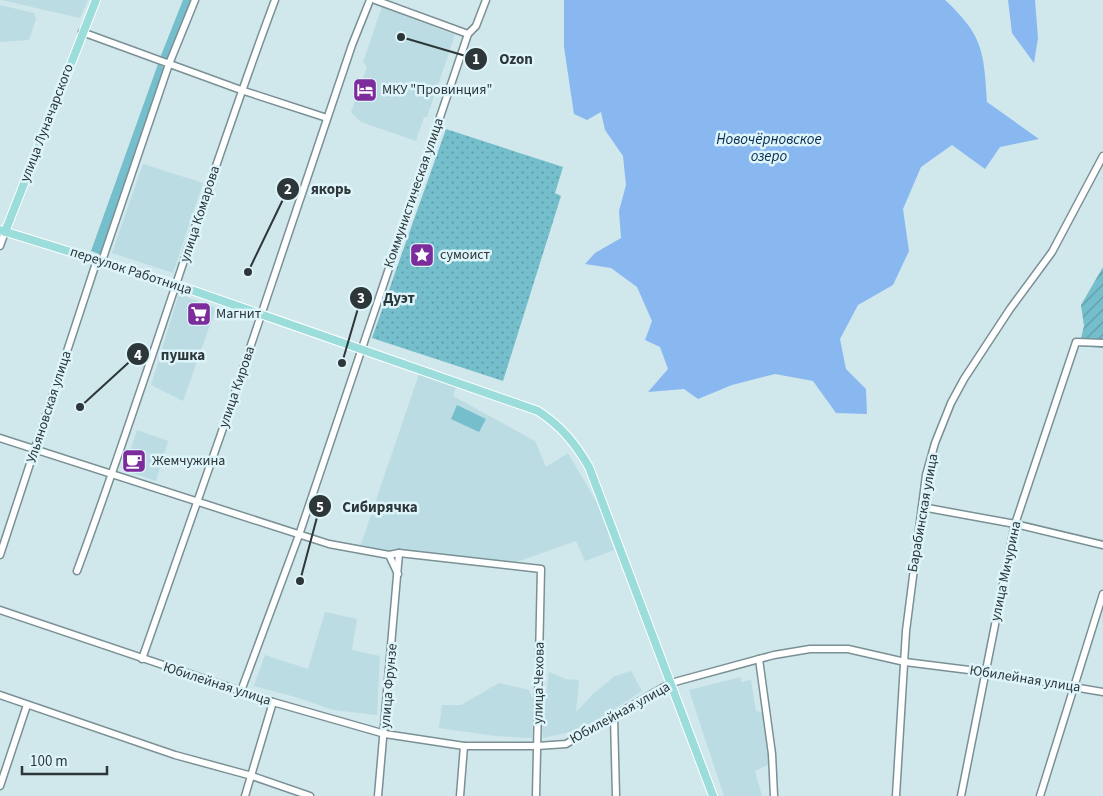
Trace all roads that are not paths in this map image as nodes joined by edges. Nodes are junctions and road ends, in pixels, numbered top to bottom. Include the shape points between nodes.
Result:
1 (96, 0) edge
2 (195, 0) edge
3 (275, 0) edge
4 (370, 0) edge
5 (375, 0) edge
6 (486, 0) edge
7 (82, 32) junction
8 (468, 34) junction
9 (169, 64) junction
10 (241, 90) junction
11 (327, 118) junction
12 (1103, 156) edge
13 (3, 231) edge
14 (0, 246) edge
15 (100, 260) junction
16 (177, 284) junction
17 (261, 313) junction
18 (1103, 343) edge
19 (361, 348) junction
20 (0, 438) edge
21 (35, 449) junction
22 (113, 474) junction
23 (198, 502) junction
24 (922, 507) junction
25 (1015, 524) junction
26 (298, 535) junction
27 (1103, 545) edge
28 (399, 554) junction
29 (0, 555) edge
30 (389, 555) junction
31 (77, 571) dead end
32 (399, 575) junction
33 (1103, 594) edge
34 (0, 610) edge
35 (759, 659) junction
36 (142, 660) junction
37 (905, 662) junction
38 (985, 672) junction
39 (671, 683) junction
40 (1074, 687) junction
41 (241, 692) junction
42 (1103, 692) edge
43 (0, 695) edge
44 (273, 702) junction
45 (27, 705) junction
46 (614, 717) junction
47 (385, 734) junction
48 (464, 746) junction
49 (537, 746) junction
50 (252, 776) junction
51 (0, 786) edge
52 (245, 796) edge
53 (310, 796) edge
54 (378, 796) edge
55 (460, 796) edge
56 (536, 796) edge
57 (616, 796) edge
58 (713, 796) edge
59 (774, 796) edge
60 (896, 796) edge
61 (961, 796) edge
62 (1040, 796) edge

1 - 7 main road, улица Луначарского
2 - 9 street, Ульяновская улица
3 - 10 street, улица Комарова
4 - 11 street, улица Кирова
5 - 8 street
6 - 8 street, Коммунистическая улица via 476,26
7 - 9 street
7 - 13 main road, улица Луначарского
8 - 19 street, Коммунистическая улица
9 - 10 street
9 - 15 street, Ульяновская улица
10 - 11 street
10 - 16 street, улица Комарова
11 - 17 street, улица Кирова
12 - 24 street, Барабинская улица via 1052,252 1010,309 951,403 926,475
13 - 14 street, улица Луначарского
13 - 15 main road, переулок Работница
15 - 16 main road, переулок Работница
15 - 21 street, Ульяновская улица
16 - 17 main road, переулок Работница
16 - 22 street, улица Комарова
17 - 19 main road, переулок Работница
17 - 23 street, улица Кирова
18 - 25 street, улица Мичурина via 1076,342
19 - 26 street, Коммунистическая улица
19 - 39 main road, переулок Работница via 538,411 558,424 589,467
20 - 21 street
21 - 22 street
21 - 29 street, Ульяновская улица
22 - 23 street
22 - 31 street, улица Комарова
23 - 26 street
23 - 36 street, улица Кирова
24 - 25 street
24 - 37 street, Барабинская улица
25 - 27 street
25 - 38 street, улица Мичурина
26 - 30 street
26 - 41 street, Коммунистическая улица
28 - 30 street
28 - 32 street, улица Фрунзе
28 - 49 street, улица Чехова via 541,569
30 - 32 street
32 - 47 street, улица Фрунзе
33 - 40 street
34 - 36 street, Юбилейная улица
35 - 37 street, Юбилейная улица via 810,649 848,649
35 - 39 street, Юбилейная улица
35 - 59 street via 772,754
36 - 41 street, Юбилейная улица
37 - 38 street, Юбилейная улица
37 - 60 street, Барабинская улица
38 - 40 street, Юбилейная улица
38 - 61 street, улица Мичурина
39 - 46 street, Юбилейная улица
39 - 58 main road, переулок Работница
40 - 42 street, Юбилейная улица
40 - 62 street
41 - 44 street, Юбилейная улица
43 - 45 street
44 - 47 street, Юбилейная улица
44 - 50 street
45 - 50 street via 175,755
45 - 51 street
46 - 49 street, Юбилейная улица via 566,744
46 - 57 street
47 - 48 street, Юбилейная улица
47 - 54 street, улица Фрунзе
48 - 49 street, Юбилейная улица
48 - 55 street
49 - 56 street, улица Чехова
50 - 52 street
50 - 53 street

